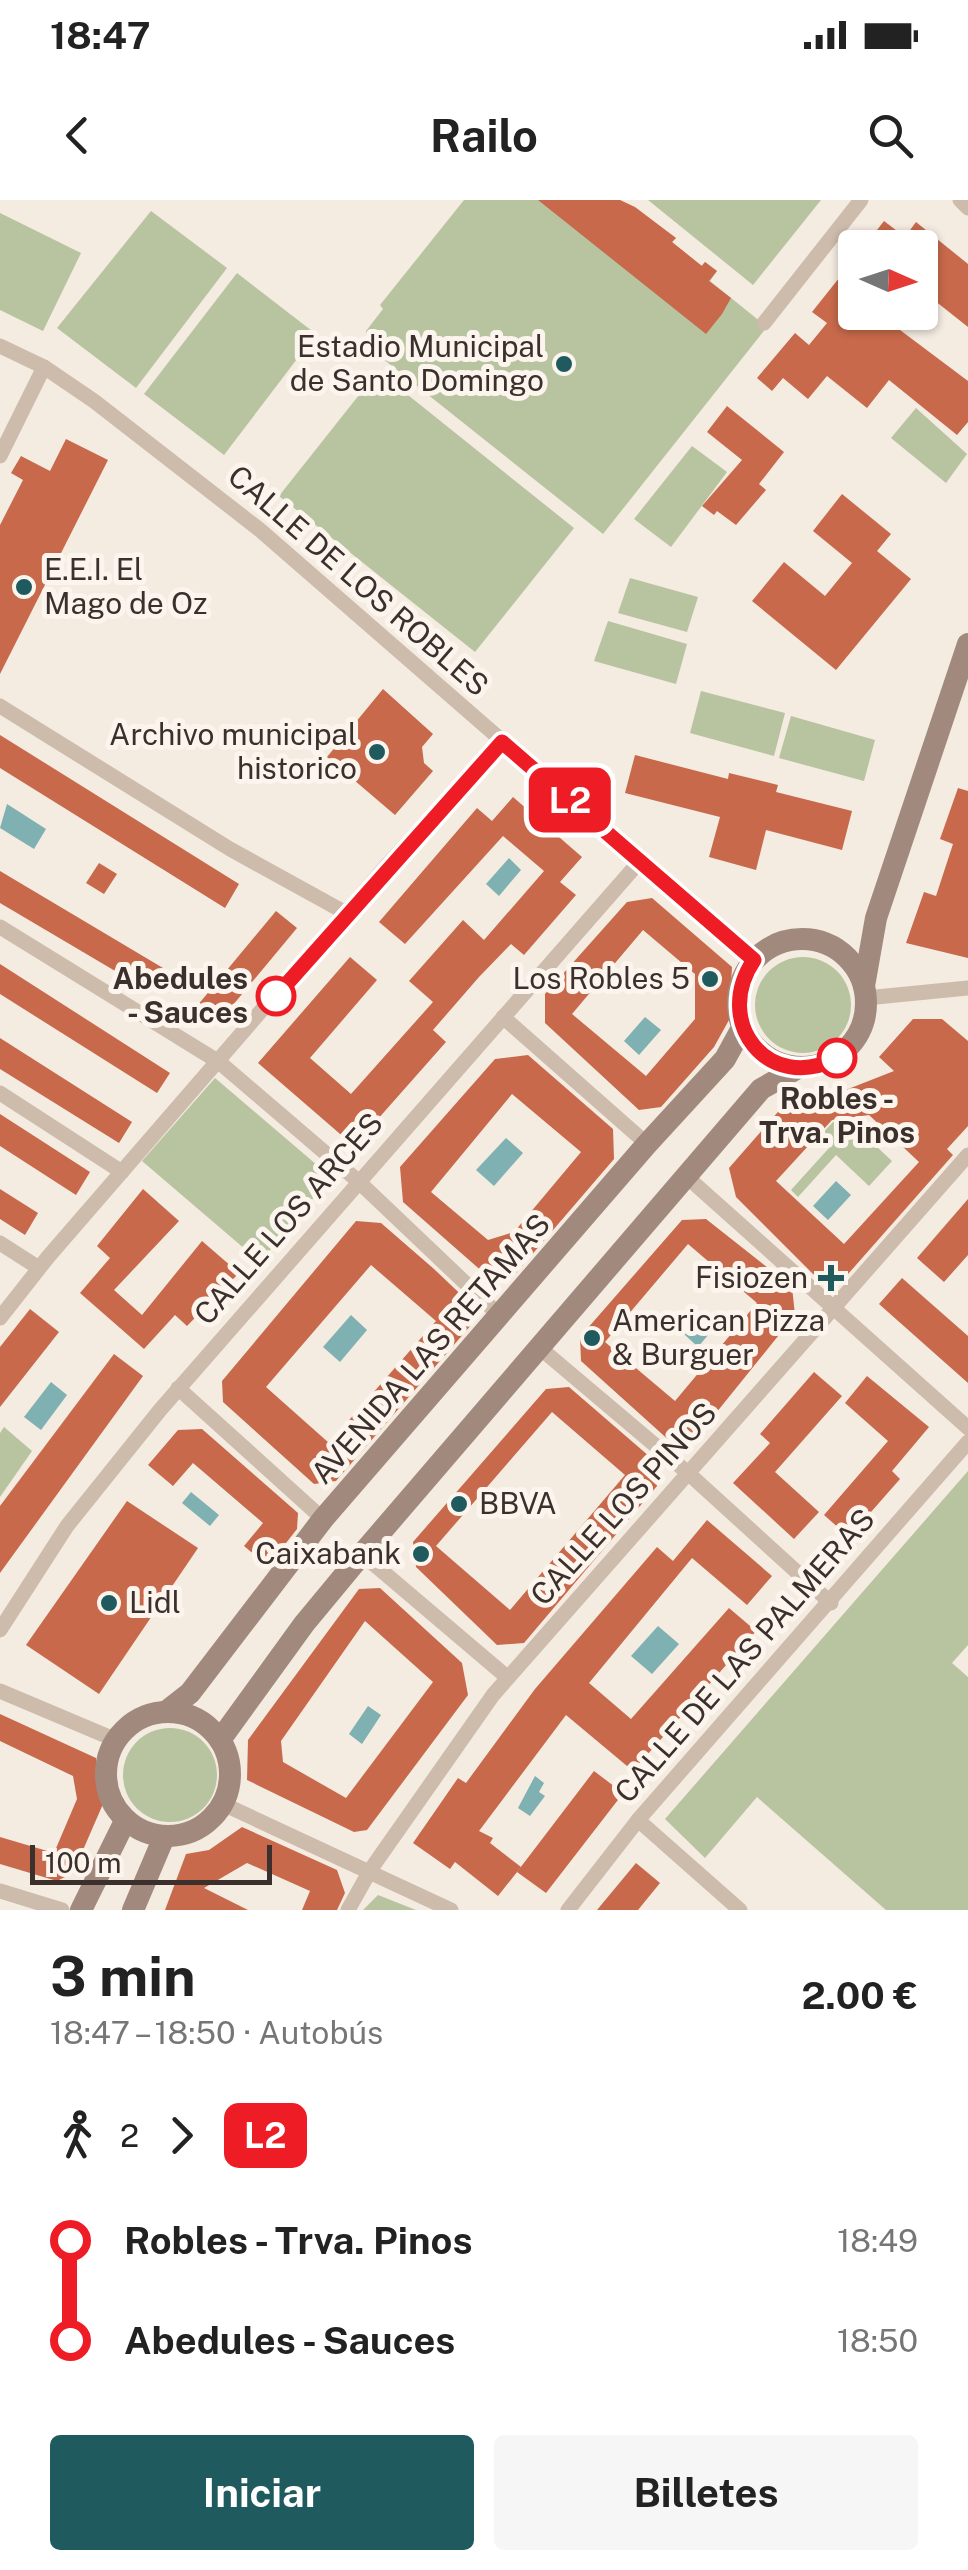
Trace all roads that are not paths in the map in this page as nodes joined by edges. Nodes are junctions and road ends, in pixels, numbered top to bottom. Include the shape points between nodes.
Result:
1 (861, 200) edge
2 (960, 200) edge
3 (968, 208) edge
4 (764, 322) dead end
5 (0, 346) edge
6 (44, 368) junction
7 (0, 456) edge
8 (968, 644) edge
9 (0, 706) edge
10 (502, 742) junction
11 (640, 860) junction
12 (346, 913) junction
13 (876, 918) junction
14 (0, 927) edge
15 (834, 947) junction
16 (754, 960) junction
17 (968, 988) edge
18 (865, 992) junction
19 (502, 1017) junction
20 (742, 1028) junction
21 (218, 1062) junction
22 (798, 1068) junction
23 (0, 1094) edge
24 (647, 1144) junction
25 (968, 1155) edge
26 (122, 1172) junction
27 (687, 1177) junction
28 (358, 1181) junction
29 (0, 1243) edge
30 (39, 1268) junction
31 (834, 1308) junction
32 (500, 1316) junction
33 (0, 1318) edge
34 (540, 1348) junction
35 (178, 1388) junction
36 (968, 1428) edge
37 (968, 1442) edge
38 (688, 1474) junction
39 (323, 1519) junction
40 (362, 1554) junction
41 (830, 1603) junction
42 (0, 1630) edge
43 (508, 1678) junction
44 (0, 1691) edge
45 (167, 1711) junction
46 (116, 1740) junction
47 (220, 1740) junction
48 (223, 1804) junction
49 (638, 1820) junction
50 (126, 1821) junction
51 (164, 1837) junction
52 (371, 1870) junction
53 (0, 1892) edge
54 (62, 1910) edge
55 (81, 1910) edge
56 (134, 1910) edge
57 (348, 1910) edge
58 (451, 1910) edge
59 (568, 1910) edge
60 (740, 1910) edge

1 - 4 street
2 - 3 street
5 - 6 street, CALLE DE LOS ROBLES
6 - 7 street
6 - 10 street, CALLE DE LOS ROBLES via 260,530
8 - 13 street
9 - 12 street
10 - 11 street, CALLE DE LOS ROBLES
10 - 12 street
11 - 16 street, CALLE DE LOS ROBLES
11 - 19 street, CALLE LOS ARCES
12 - 21 street
13 - 15 street
13 - 18 street
14 - 21 street
15 - 16 street via 792,939
15 - 18 street via 847,957
16 - 20 street via 738,992
17 - 18 street
18 - 22 street via 858,1035 846,1050
19 - 24 street
19 - 28 street, CALLE LOS ARCES
20 - 22 street via 764,1056
20 - 24 street, AVENIDA LAS RETAMAS via 726,1059
21 - 26 street
21 - 28 street
22 - 27 street via 761,1088
23 - 26 street
24 - 32 street, AVENIDA LAS RETAMAS
25 - 31 street, CALLE LOS PINOS
26 - 30 street
27 - 31 street
27 - 34 street
28 - 32 street
28 - 35 street, CALLE LOS ARCES
29 - 30 street
30 - 33 street
31 - 36 street
31 - 38 street, CALLE LOS PINOS
32 - 39 street, AVENIDA LAS RETAMAS
34 - 38 street
34 - 40 street
35 - 39 street
35 - 42 street, CALLE LOS ARCES via 68,1526
37 - 41 street, CALLE DE LAS PALMERAS
38 - 41 street
38 - 43 street, CALLE LOS PINOS
39 - 45 street, AVENIDA LAS RETAMAS via 190,1693
40 - 43 street
40 - 47 street
41 - 49 street, CALLE DE LAS PALMERAS
43 - 52 street, CALLE LOS PINOS
44 - 46 street
45 - 46 street via 134,1721
45 - 47 street via 197,1720
46 - 50 street via 105,1766 106,1786
47 - 48 street via 230,1772
48 - 51 street via 198,1829
48 - 52 street
49 - 59 street, CALLE DE LAS PALMERAS
49 - 60 street
50 - 51 street
50 - 55 street
51 - 56 street
52 - 57 street, CALLE LOS PINOS
52 - 58 street
53 - 54 street

